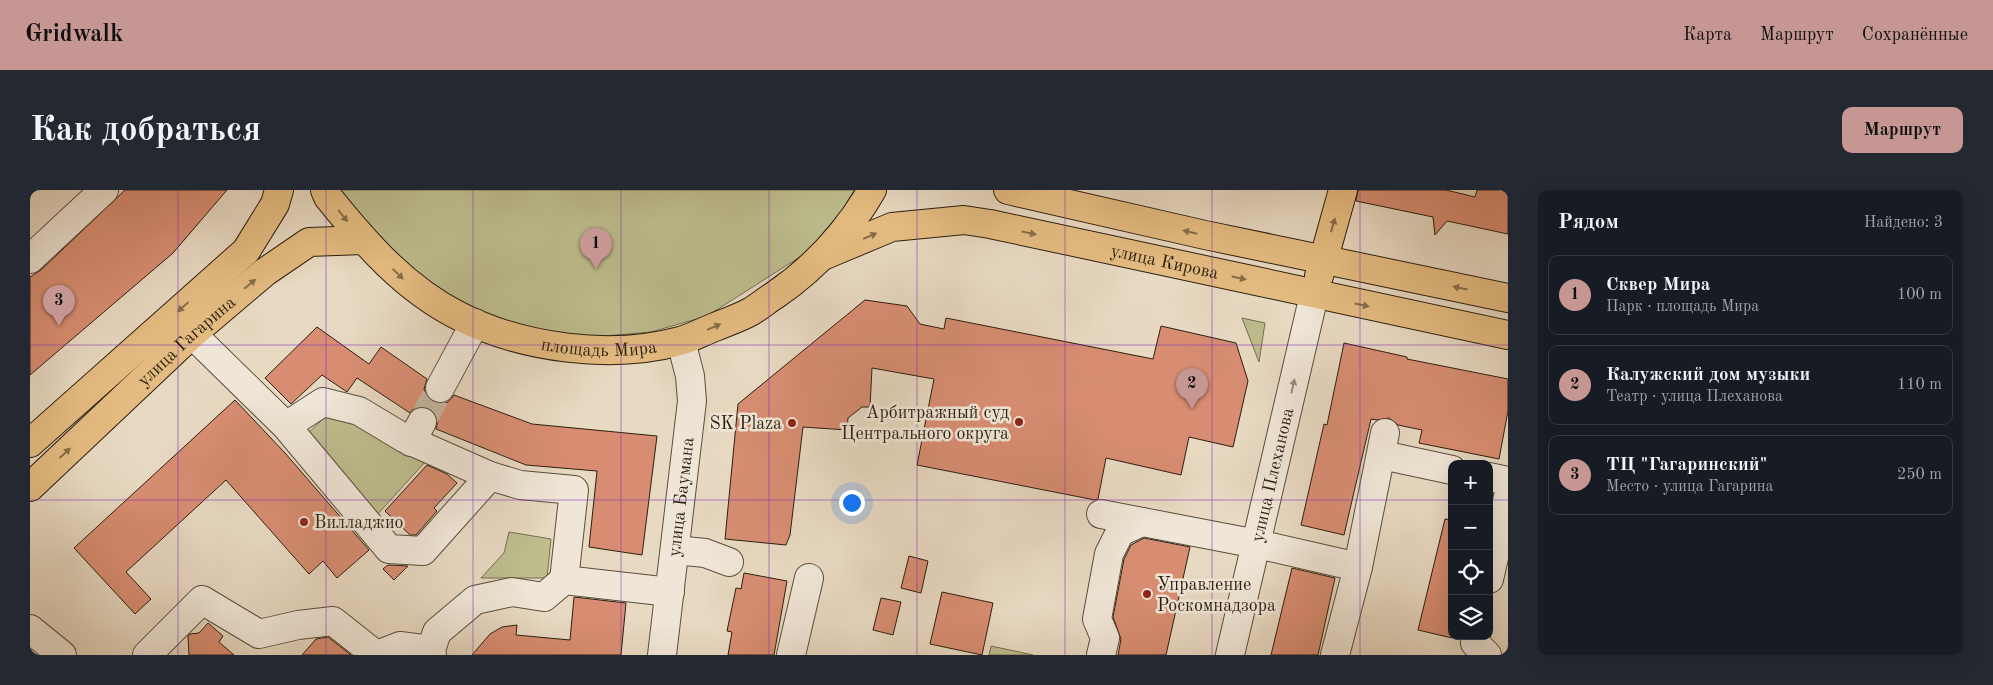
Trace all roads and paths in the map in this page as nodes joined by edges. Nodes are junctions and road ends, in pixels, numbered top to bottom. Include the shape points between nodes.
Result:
1 (104, 190) edge
2 (279, 190) edge
3 (326, 190) edge
4 (872, 190) edge
5 (1008, 190) edge
6 (1343, 190) edge
7 (363, 240) junction
8 (825, 255) junction
9 (30, 259) edge
10 (1324, 260) junction
11 (1314, 295) junction
12 (1508, 298) edge
13 (475, 323) junction
14 (192, 334) junction
15 (1508, 335) edge
16 (681, 341) junction
17 (440, 388) tunnel mouth
18 (286, 426) junction
19 (30, 443) edge
20 (1448, 468) edge
21 (490, 476) junction
22 (1493, 478) edge
23 (1508, 481) edge
24 (30, 487) edge
25 (1508, 497) edge
26 (1101, 514) dead end
27 (1142, 522) junction
28 (1257, 544) junction
29 (674, 550) junction
30 (729, 562) dead end
31 (1493, 562) edge
32 (1358, 567) junction
33 (809, 578) dead end
34 (564, 580) junction
35 (670, 592) junction
36 (30, 629) edge
37 (1476, 640) edge
38 (432, 652) edge
39 (62, 655) edge
40 (147, 655) edge
41 (377, 655) edge
42 (662, 655) edge
43 (792, 655) edge
44 (1101, 655) edge
45 (1230, 655) edge
46 (1335, 655) edge
47 (1487, 655) edge

1 - 9 street
2 -> 19 main road, улица Гагарина via 276,204 246,251
3 -> 7 main road, площадь Мира via 328,197
4 - 8 main road, площадь Мира via 844,233
10 -> 5 main road, улица Кирова
10 -> 6 main road
7 -> 13 main road, площадь Мира via 407,283 458,316
14 -> 7 main road, улица Гагарина via 265,272 309,242
8 -> 11 main road, улица Кирова via 892,227 964,220
16 -> 8 main road, площадь Мира via 751,312 801,277
10 - 11 main road
12 -> 10 main road, улица Кирова
11 -> 15 main road, улица Кирова
28 -> 11 street, улица Плеханова
13 - 16 main road, площадь Мира via 514,338 574,349 635,348
13 - 17 street
14 - 18 street
24 -> 14 main road, улица Гагарина
16 - 29 street, улица Баумана via 690,376 692,401
18 - 21 street via 323,402 416,432
18 - 21 street via 390,549 423,551
20 - 32 street via 1383,444
21 - 34 street via 520,485 574,490
22 - 23 street
25 - 31 street
26 - 27 street
27 - 28 street
27 - 44 street via 1120,532 1109,554 1097,619 1105,638
28 - 32 street
28 - 45 street, улица Плеханова
29 - 30 street via 705,553
29 - 35 street, улица Баумана
32 - 46 street
33 - 43 street
34 - 35 street
34 - 38 street via 544,597 512,592 475,600 437,632
35 - 42 street, улица Баумана
36 - 39 street
37 - 47 street via 1475,644
38 - 41 street via 400,646
40 - 41 street via 202,600 259,634 333,621

